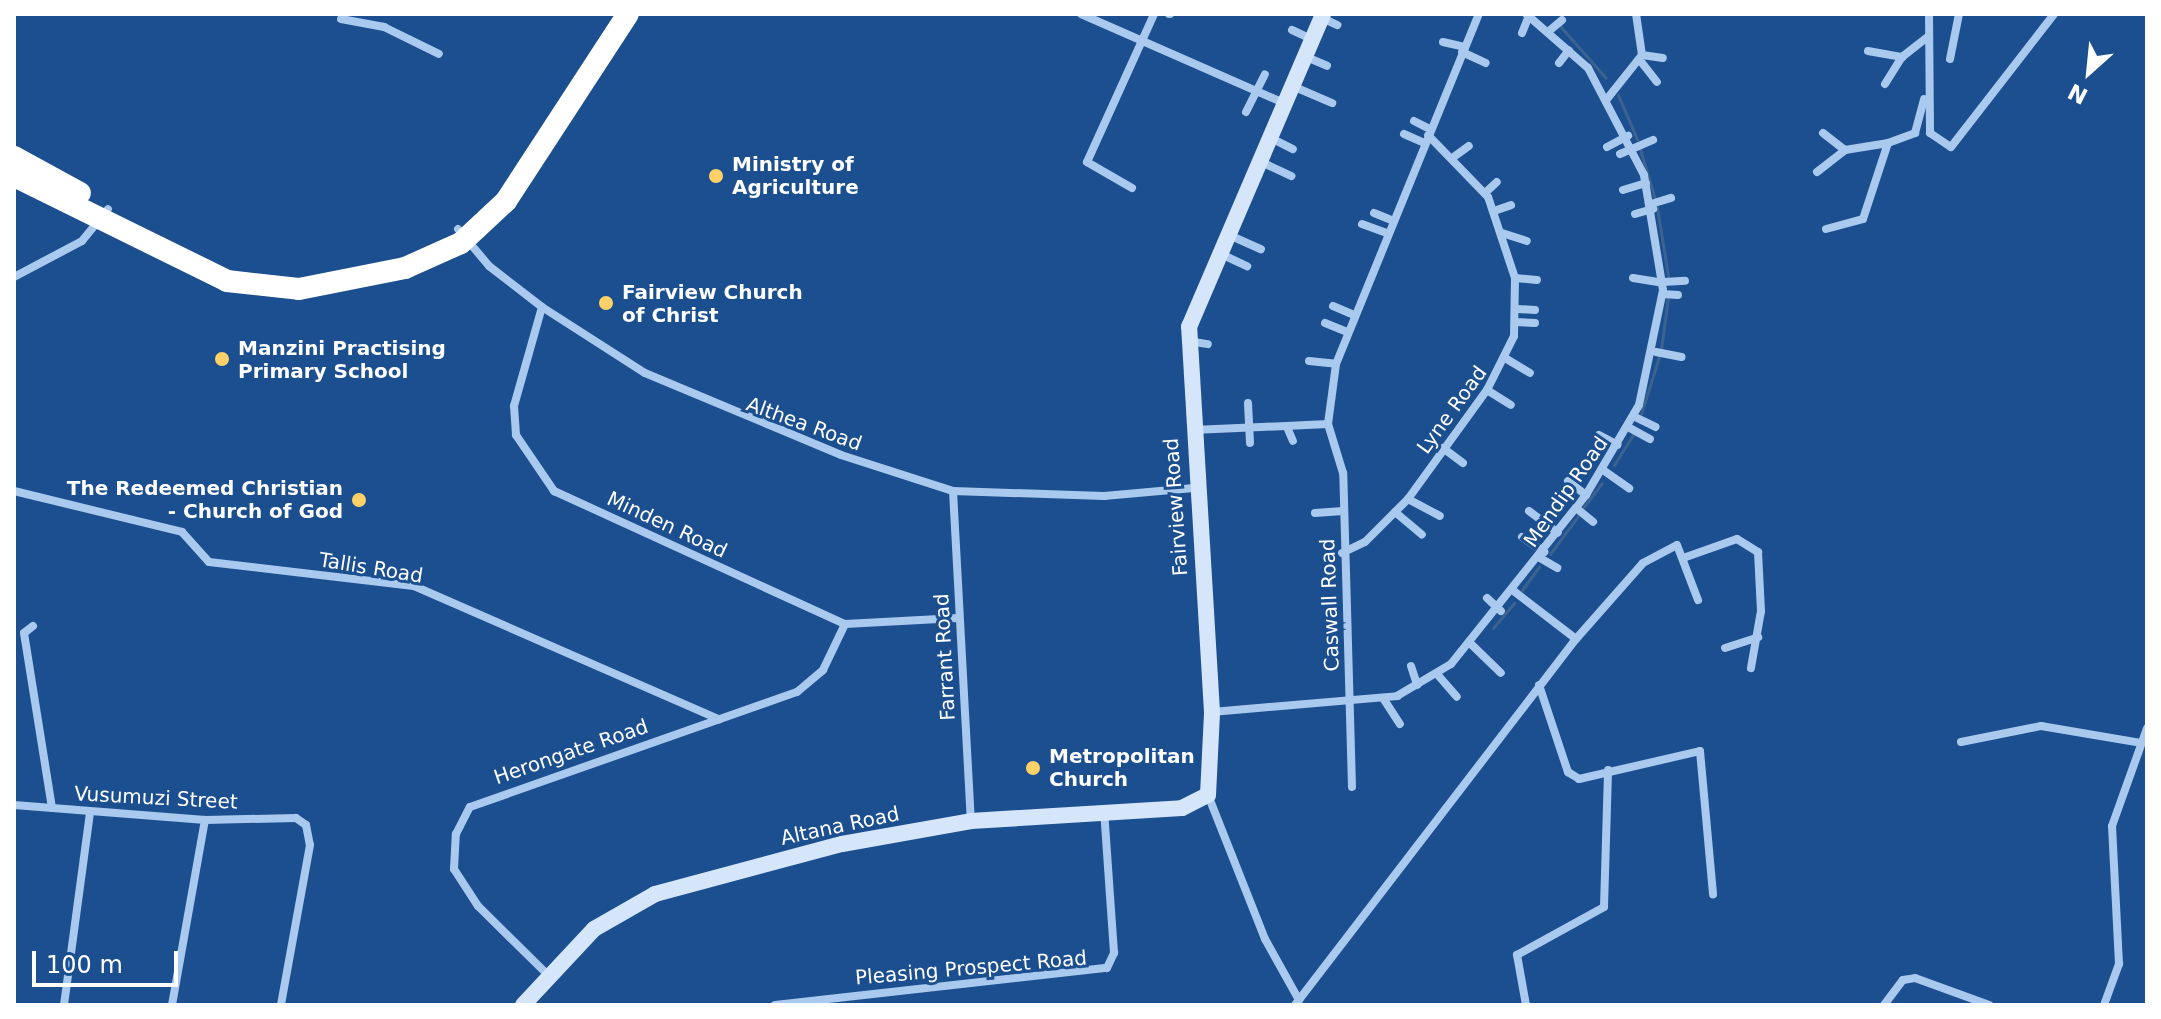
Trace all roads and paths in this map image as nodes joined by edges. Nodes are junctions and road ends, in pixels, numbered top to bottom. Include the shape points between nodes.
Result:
1 (614, 14) edge
2 (628, 14) edge
3 (1081, 14) edge
4 (1154, 14) edge
5 (1479, 14) edge
6 (1547, 14) edge
7 (1636, 14) edge
8 (1929, 14) edge
9 (1959, 14) edge
10 (2054, 14) edge
11 (1528, 15) edge
12 (341, 19) dead end
13 (1327, 19) edge
14 (1562, 20) dead end
15 (1541, 23) junction
16 (1292, 30) dead end
17 (1549, 31) junction
18 (1522, 33) dead end
19 (1928, 37) junction
20 (1311, 39) junction
21 (1144, 41) junction
22 (1443, 42) dead end
23 (1463, 50) junction
24 (1569, 50) junction
25 (1868, 51) dead end
26 (439, 54) dead end
27 (1303, 56) junction
28 (1641, 57) junction
29 (1902, 57) junction
30 (1663, 58) dead end
31 (1950, 59) dead end
32 (1486, 63) dead end
33 (1559, 63) dead end
34 (1327, 66) dead end
35 (1265, 74) dead end
36 (1657, 82) dead end
37 (1885, 84) dead end
38 (1289, 85) junction
39 (1256, 92) junction
40 (1925, 95) junction
41 (1607, 99) junction
42 (1281, 102) junction
43 (1332, 103) dead end
44 (1246, 112) dead end
45 (1414, 121) dead end
46 (1823, 133) dead end
47 (1404, 134) dead end
48 (1267, 136) junction
49 (1427, 136) junction
50 (1628, 136) junction
51 (1653, 140) dead end
52 (1888, 143) junction
53 (1469, 146) dead end
54 (1607, 147) dead end
55 (1634, 148) junction
56 (1293, 149) dead end
57 (1845, 150) junction
58 (1620, 154) dead end
59 (1455, 156) junction
60 (14, 157) edge
61 (1257, 159) junction
62 (1817, 172) dead end
63 (14, 176) edge
64 (1291, 176) dead end
65 (1497, 182) dead end
66 (1646, 183) junction
67 (1132, 188) dead end
68 (1623, 190) dead end
69 (1485, 193) junction
70 (1671, 198) dead end
71 (1511, 205) dead end
72 (1652, 206) junction
73 (1494, 211) junction
74 (1374, 213) dead end
75 (105, 214) junction
76 (1635, 214) dead end
77 (1391, 220) junction
78 (1362, 224) dead end
79 (1826, 229) dead end
80 (1225, 233) junction
81 (1387, 233) junction
82 (1502, 233) junction
83 (462, 234) junction
84 (1527, 241) dead end
85 (1261, 249) dead end
86 (1216, 252) junction
87 (1247, 266) dead end
88 (14, 277) edge
89 (1515, 278) junction
90 (1633, 278) dead end
91 (1537, 280) dead end
92 (1685, 281) dead end
93 (1663, 282) junction
94 (1663, 294) junction
95 (1678, 295) dead end
96 (1333, 306) dead end
97 (542, 307) junction
98 (1517, 309) junction
99 (1535, 310) dead end
100 (1352, 314) junction
101 (1516, 322) junction
102 (1325, 323) dead end
103 (1535, 323) dead end
104 (1345, 331) junction
105 (1187, 341) junction
106 (1208, 344) dead end
107 (1656, 352) junction
108 (1682, 357) dead end
109 (1505, 358) junction
110 (1309, 361) dead end
111 (1336, 364) junction
112 (1530, 373) dead end
113 (1487, 390) junction
114 (1248, 403) dead end
115 (1511, 405) dead end
116 (1633, 416) junction
117 (1328, 424) junction
118 (1287, 427) junction
119 (1628, 427) junction
120 (1656, 427) dead end
121 (1247, 429) junction
122 (1191, 430) junction
123 (1599, 435) dead end
124 (1650, 439) dead end
125 (1293, 441) dead end
126 (1250, 443) dead end
127 (1618, 445) junction
128 (1443, 448) junction
129 (1463, 463) dead end
130 (1603, 470) junction
131 (1568, 481) dead end
132 (1194, 488) junction
133 (1629, 488) dead end
134 (14, 491) edge
135 (953, 491) junction
136 (1586, 495) junction
137 (1408, 499) junction
138 (1576, 508) junction
139 (1343, 511) junction
140 (1529, 511) dead end
141 (1395, 512) junction
142 (1315, 513) dead end
143 (1440, 516) dead end
144 (1593, 522) dead end
145 (1558, 533) junction
146 (1422, 535) dead end
147 (1522, 537) dead end
148 (1342, 553) junction
149 (1542, 555) junction
150 (1686, 557) junction
151 (1557, 568) dead end
152 (1515, 592) junction
153 (1487, 598) dead end
154 (1698, 600) dead end
155 (1501, 611) junction
156 (958, 618) junction
157 (845, 624) junction
158 (33, 626) dead end
159 (1758, 637) junction
160 (1576, 639) junction
161 (1472, 645) junction
162 (1725, 648) dead end
163 (1411, 666) dead end
164 (1751, 668) dead end
165 (1501, 673) dead end
166 (1437, 674) junction
167 (1417, 685) junction
168 (1539, 685) junction
169 (1350, 697) junction
170 (1457, 697) dead end
171 (1383, 698) junction
172 (1212, 712) junction
173 (719, 719) junction
174 (1400, 724) dead end
175 (2147, 728) edge
176 (1961, 742) dead end
177 (2141, 743) junction
178 (1608, 770) junction
179 (1352, 787) dead end
180 (1208, 795) junction
181 (14, 805) edge
182 (52, 808) junction
183 (1104, 811) junction
184 (90, 812) junction
185 (205, 820) junction
186 (971, 821) junction
187 (1713, 894) dead end
188 (547, 974) junction
189 (1297, 1002) edge
190 (64, 1005) edge
191 (172, 1005) edge
192 (281, 1005) edge
193 (523, 1005) edge
194 (775, 1005) edge
195 (1526, 1005) edge
196 (1884, 1005) edge
197 (1989, 1005) edge
198 (2104, 1005) edge

1 - 83 highway via 495,195
2 - 83 highway via 506,201
3 - 21 street
4 - 21 street
5 - 23 street
6 - 15 street
7 - 28 street
8 - 19 street
9 - 31 street
10 - 40 street via 1951,147 1930,133
11 - 15 street, Mendip Road
11 - 18 street
12 - 26 street via 371,22
13 - 20 main road, Fairview Road
14 - 17 street
15 - 17 street, Mendip Road
16 - 20 street
17 - 24 street, Mendip Road
19 - 29 street
19 - 40 street
20 - 27 main road, Fairview Road
21 - 39 street
21 - 67 street via 1087,162
22 - 23 street
23 - 32 street
23 - 49 street
24 - 33 street
24 - 41 street, Mendip Road
25 - 29 street
27 - 34 street
27 - 38 main road, Fairview Road
28 - 30 street
28 - 36 street
28 - 41 street
29 - 37 street
35 - 39 street
38 - 42 main road, Fairview Road
38 - 43 street
39 - 42 street
39 - 44 street
40 - 52 street via 1915,133
41 - 50 street, Mendip Road
42 - 48 main road, Fairview Road
45 - 49 street
46 - 57 street
47 - 49 street
48 - 56 street
48 - 61 main road, Fairview Road
49 - 59 street, Lyne Road
49 - 77 street
50 - 54 street
50 - 55 street, Mendip Road
51 - 55 street
52 - 57 street
52 - 79 street via 1868,211
53 - 59 street
55 - 58 street
55 - 66 street, Mendip Road
57 - 62 street
59 - 69 street, Lyne Road
60 - 75 highway
61 - 64 street
61 - 80 main road, Fairview Road
63 - 75 highway
65 - 69 street
66 - 68 street
66 - 72 street, Mendip Road
69 - 73 street, Lyne Road
70 - 72 street
71 - 73 street
72 - 76 street
72 - 93 street, Mendip Road
73 - 82 street, Lyne Road
74 - 77 street
75 - 83 highway via 255,276 368,262
75 - 88 street via 82,241
77 - 81 street
78 - 81 street
80 - 85 street
80 - 86 main road, Fairview Road
81 - 100 street
82 - 84 street
82 - 89 street, Lyne Road
83 - 97 street, Althea Road
86 - 87 street
86 - 105 main road, Fairview Road
89 - 91 street
89 - 98 street, Lyne Road
90 - 93 street
92 - 93 street
93 - 94 street, Mendip Road
94 - 95 street
94 - 107 street, Mendip Road
96 - 100 street
97 - 135 street, Althea Road via 702,402
97 - 157 street, Minden Road via 514,406 516,435 534,470 554,491
98 - 99 street
98 - 101 street, Lyne Road
100 - 104 street
101 - 103 street
101 - 109 street, Lyne Road
102 - 104 street
104 - 111 street
105 - 106 street
105 - 122 main road, Fairview Road
107 - 108 street
107 - 116 street, Mendip Road
109 - 112 street
109 - 113 street, Lyne Road
110 - 111 street
111 - 117 street
113 - 115 street
113 - 128 street, Lyne Road
114 - 121 street
116 - 119 street, Mendip Road
116 - 120 street
117 - 118 street
117 - 139 street, Caswall Road via 1343,473
118 - 121 street
118 - 125 street
119 - 124 street
119 - 127 street, Mendip Road
121 - 122 street
121 - 126 street
122 - 132 main road, Fairview Road
123 - 127 street
127 - 130 street, Mendip Road
128 - 129 street
128 - 137 street, Lyne Road
130 - 133 street
130 - 136 street, Mendip Road
131 - 136 street
132 - 135 street, Althea Road via 1104,496
132 - 172 main road, Fairview Road
134 - 173 street, Tallis Road via 182,532 209,562 414,586
135 - 156 street, Farrant Road
136 - 138 street, Mendip Road
137 - 141 street, Lyne Road
137 - 143 street
138 - 144 street
138 - 145 street, Mendip Road
139 - 142 street
139 - 148 street, Caswall Road
140 - 145 street
141 - 146 street
141 - 148 street, Lyne Road
145 - 149 street, Mendip Road
147 - 149 street
148 - 169 street, Caswall Road
149 - 151 street
149 - 152 street, Mendip Road
150 - 154 street
150 - 159 street via 1750,542 1761,569
150 - 160 street via 1677,545 1643,563
152 - 155 street, Mendip Road
152 - 160 street
153 - 155 street
155 - 161 street, Mendip Road
156 - 157 street, Minden Road
156 - 186 street, Farrant Road
157 - 173 street, Herongate Road via 823,670 797,692
158 - 182 street via 24,633
159 - 162 street
159 - 164 street
160 - 168 street
161 - 165 street
161 - 166 street, Mendip Road
163 - 167 street
166 - 167 street, Mendip Road
166 - 170 street
167 - 171 street, Mendip Road
168 - 178 street via 1568,772 1579,779
168 - 189 street
169 - 171 street, Mendip Road
169 - 172 street, Mendip Road
169 - 179 street, Caswall Road
171 - 174 street
172 - 180 main road, Fairview Road
173 - 188 street, Herongate Road via 470,807 456,834 454,869 478,906
175 - 177 street
176 - 177 street via 2041,726
177 - 198 street via 2112,826 2119,964
178 - 187 street via 1700,751
178 - 195 street via 1604,907 1517,955
180 - 183 main road, Altana Road via 1182,808
180 - 189 street, Fairview Road via 1265,939
181 - 182 street, Vusumuzi Street
182 - 184 street, Vusumuzi Street
183 - 186 main road, Altana Road
183 - 194 street, Pleasing Prospect Road via 1114,953 1107,968
184 - 185 street, Vusumuzi Street
184 - 190 street
185 - 191 street
185 - 192 street, Vusumuzi Street via 296,818 310,845
186 - 188 main road, Altana Road via 829,847 655,894 620,910
188 - 193 main road, Altana Road
196 - 197 street via 1903,980 1915,978

